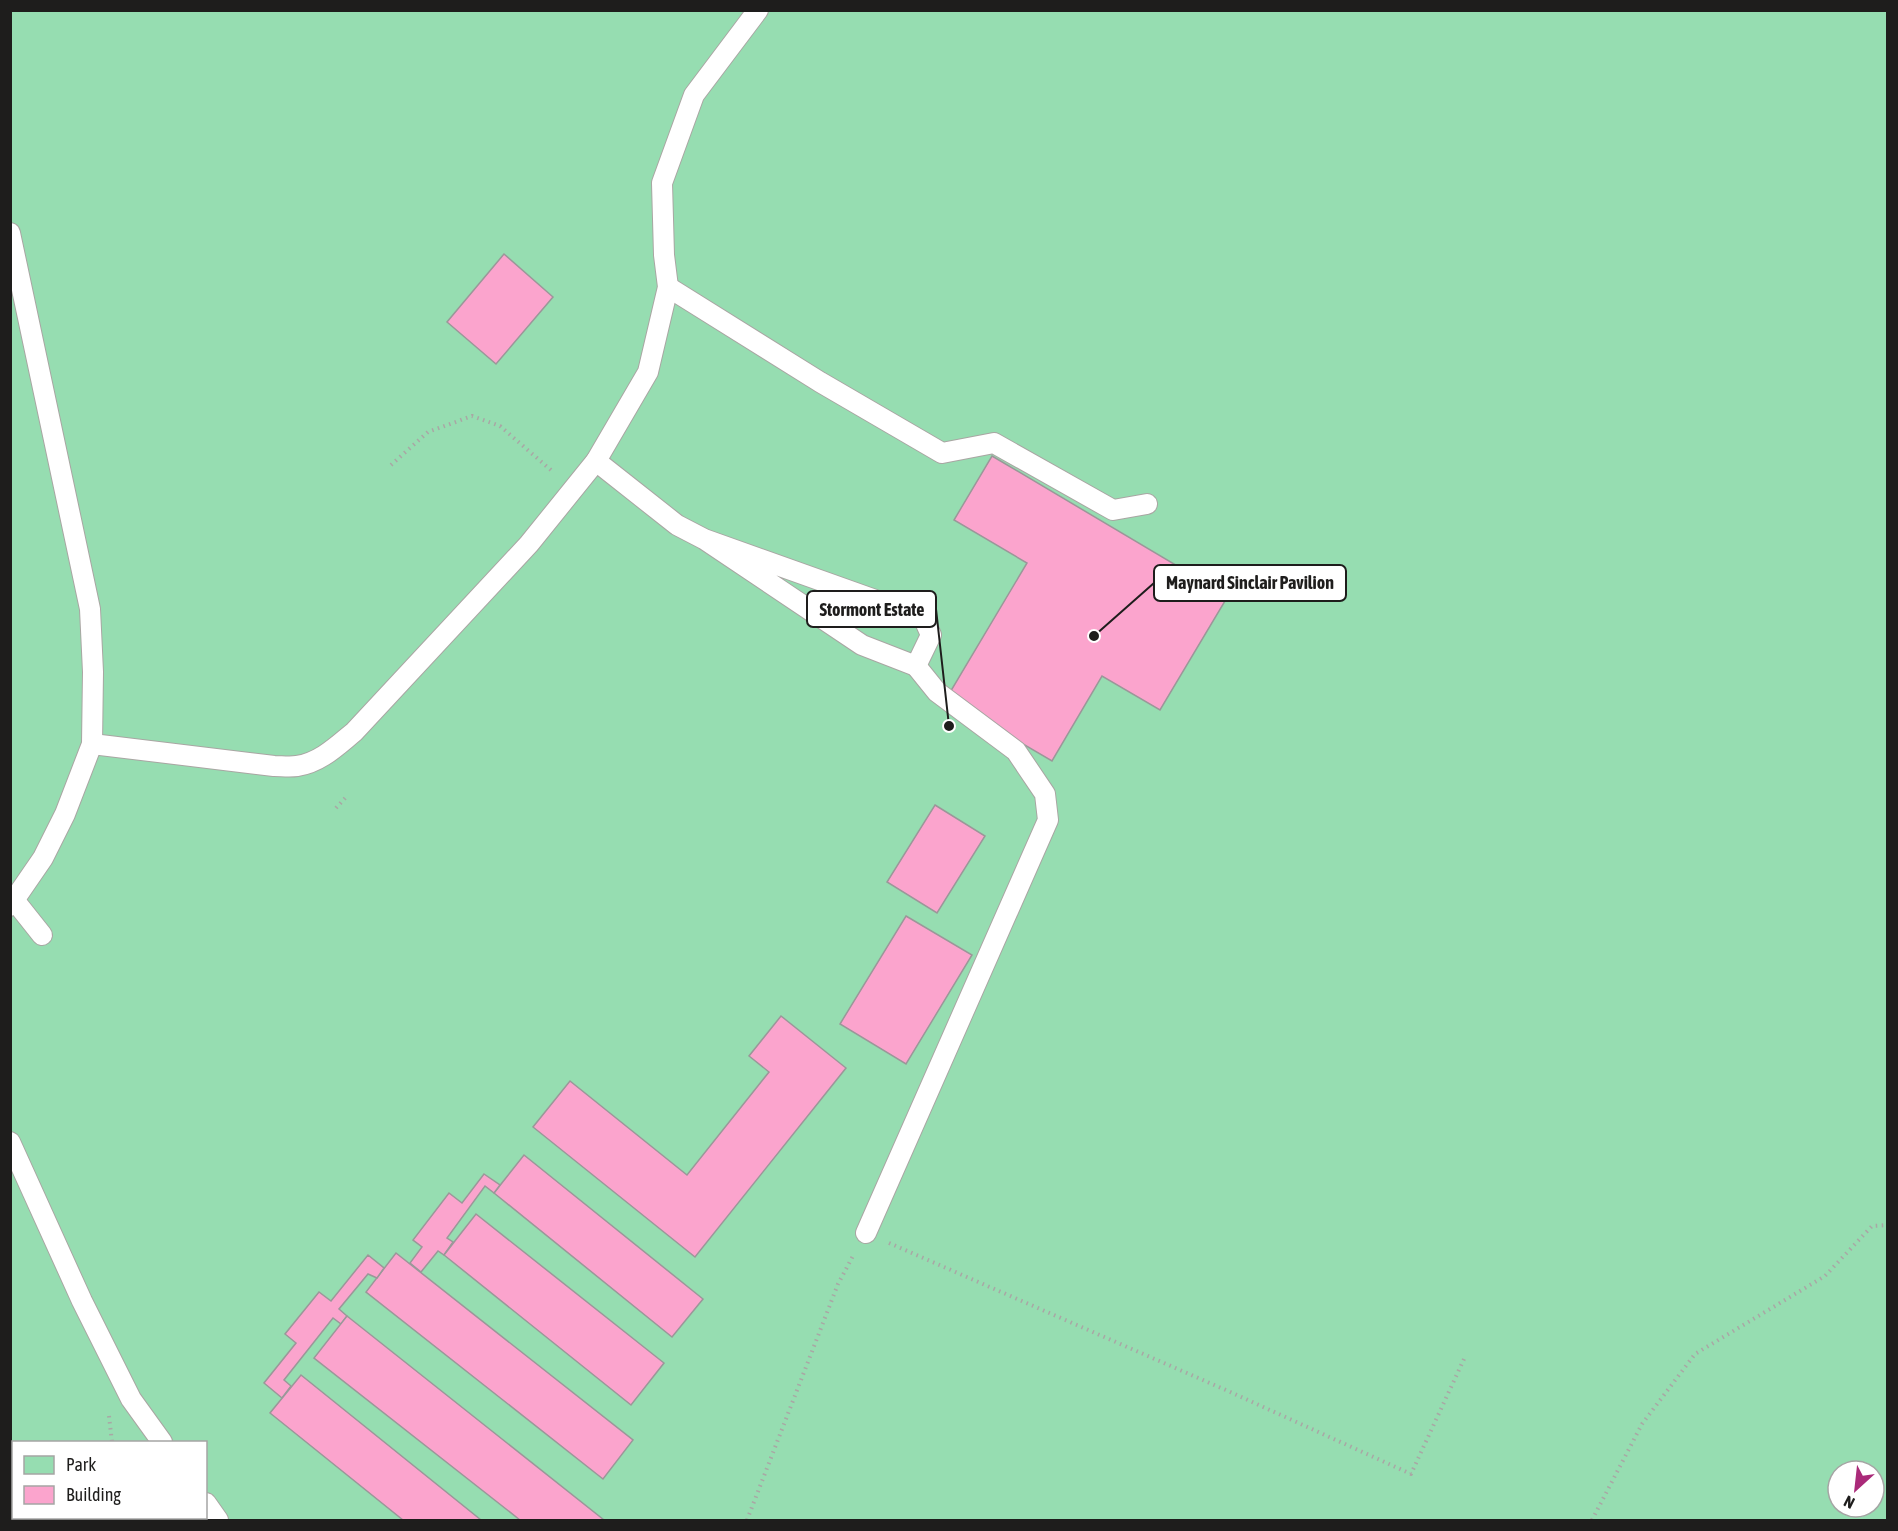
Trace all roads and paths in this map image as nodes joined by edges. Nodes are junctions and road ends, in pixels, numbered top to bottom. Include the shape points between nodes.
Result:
1 (758, 10) edge
2 (10, 233) edge
3 (668, 287) junction
4 (596, 461) junction
5 (391, 465) dead end
6 (573, 490) junction
7 (1147, 504) dead end
8 (704, 539) junction
9 (916, 666) junction
10 (92, 744) junction
11 (348, 795) dead end
12 (336, 808) dead end
13 (13, 904) edge
14 (42, 935) dead end
15 (10, 1142) edge
16 (1887, 1224) edge
17 (866, 1233) junction
18 (1464, 1359) dead end
19 (161, 1441) edge
20 (207, 1504) edge
21 (218, 1521) edge
22 (747, 1521) edge
23 (1593, 1521) edge

1 - 3 lane via 694,95 663,183
2 - 10 lane via 90,609
3 - 4 lane via 648,372
3 - 7 lane via 942,453 994,443 1113,510
4 - 6 lane
4 - 8 lane via 677,525
5 - 6 path via 428,432 472,416 500,426
6 - 10 lane via 529,544 354,732 327,754 298,766 274,766
8 - 9 lane via 862,645
8 - 9 lane via 923,617 931,636
9 - 17 lane via 937,692 1016,751 1045,794 1048,820
10 - 13 lane via 65,814
11 - 12 path
13 - 14 lane
15 - 19 lane via 131,1399
16 - 23 path via 1872,1226 1825,1276 1695,1354 1642,1424
17 - 18 path via 1411,1474
17 - 22 path via 838,1284
20 - 21 lane

